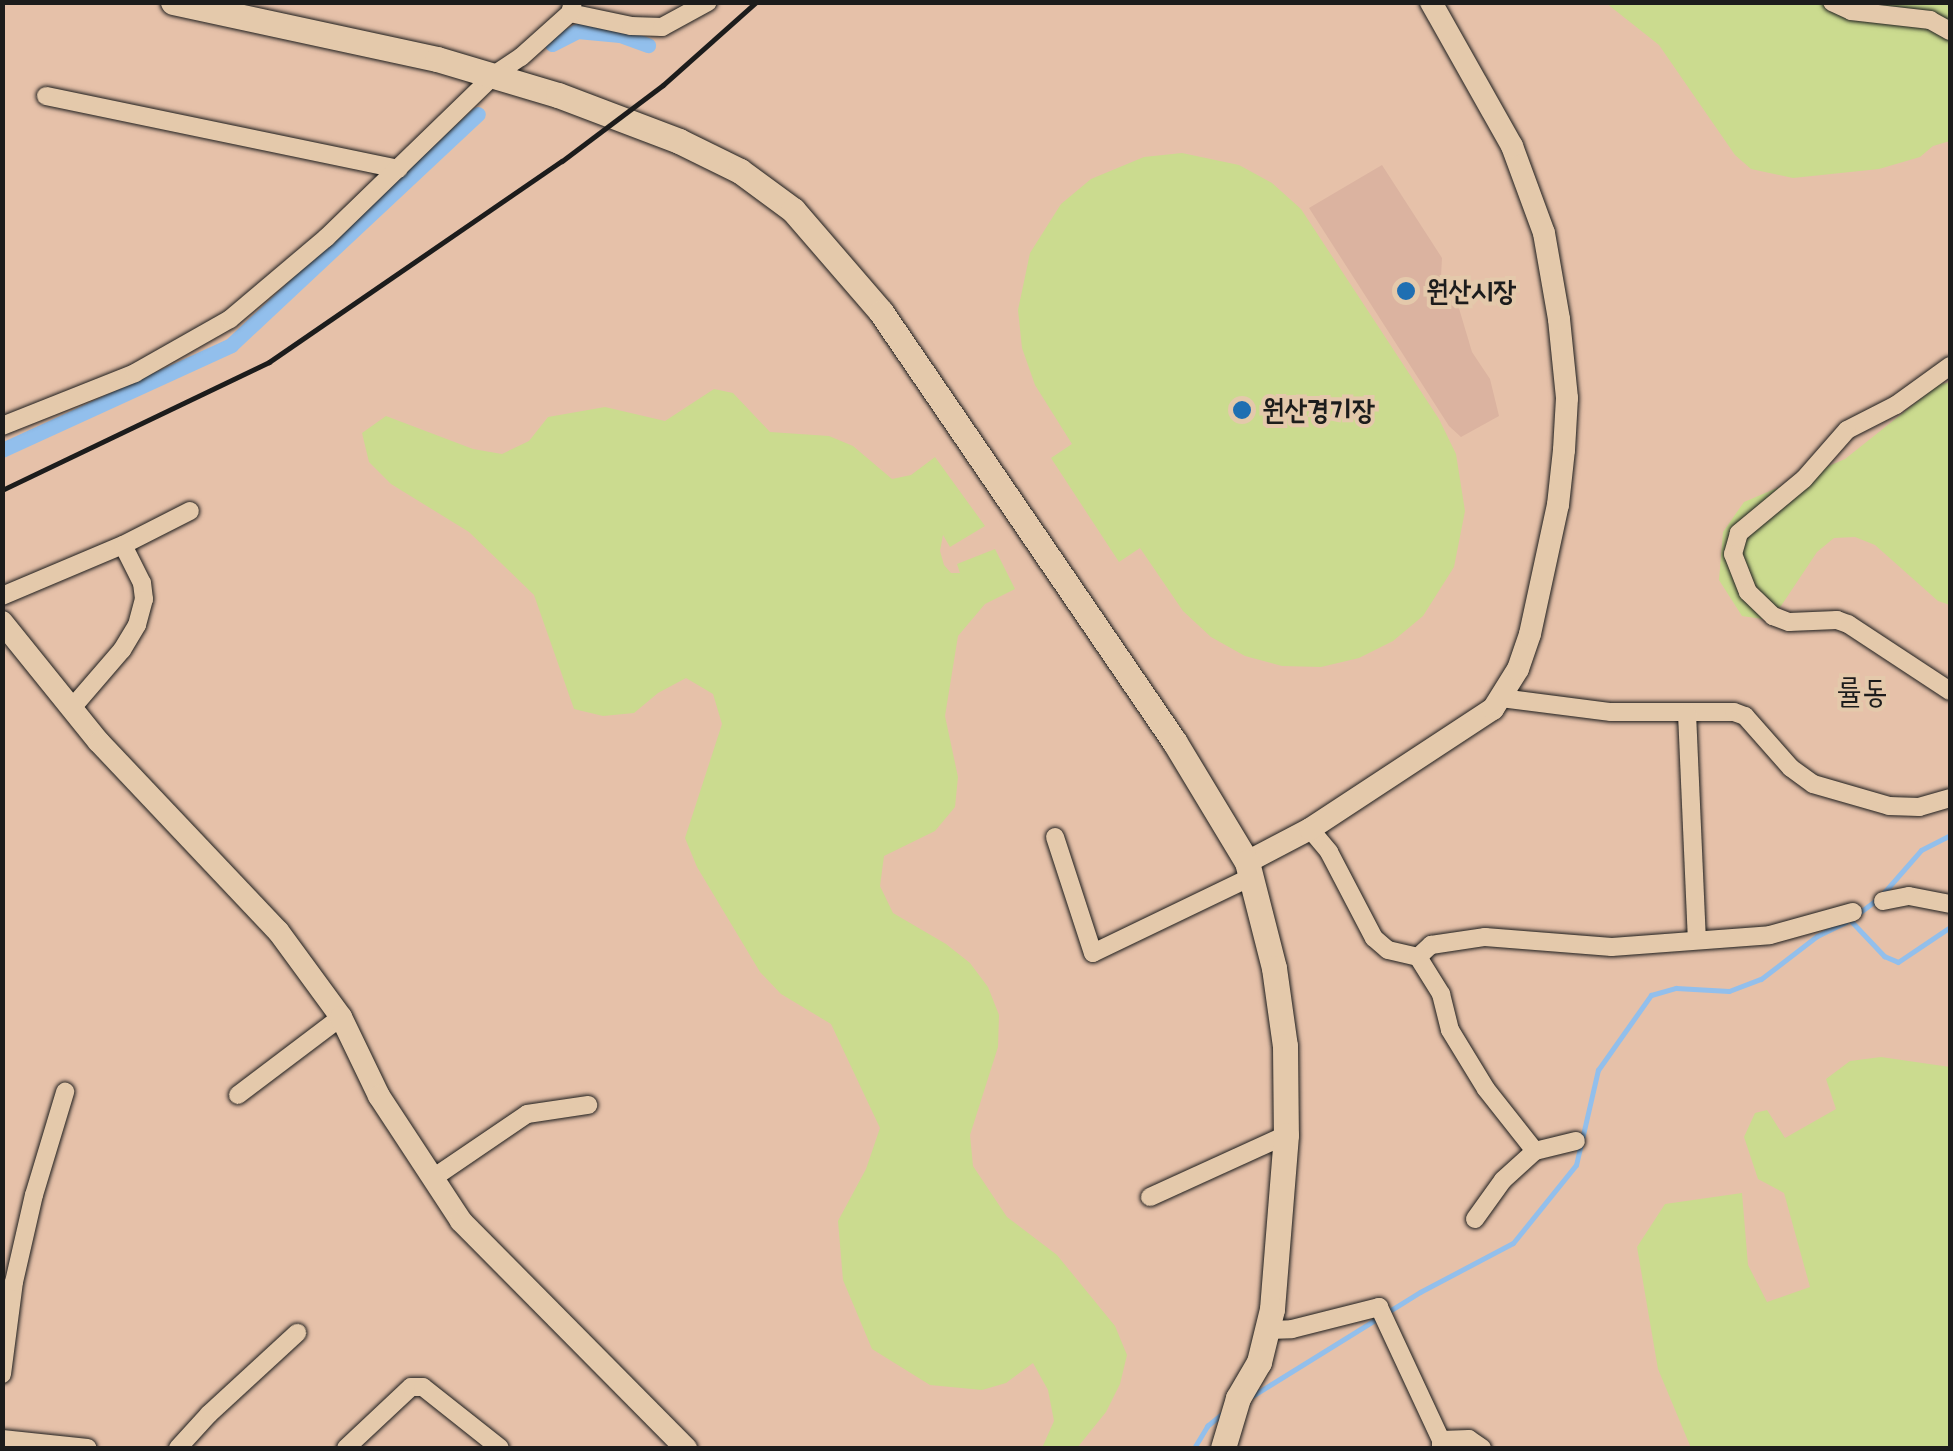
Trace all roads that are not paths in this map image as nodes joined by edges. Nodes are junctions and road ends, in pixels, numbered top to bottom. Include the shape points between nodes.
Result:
1 (173, 2) edge
2 (708, 2) edge
3 (1431, 2) edge
4 (1832, 2) edge
5 (572, 8) edge
6 (1950, 32) edge
7 (494, 74) junction
8 (46, 96) dead end
9 (399, 168) junction
10 (1950, 366) edge
11 (2, 426) edge
12 (190, 511) dead end
13 (122, 545) junction
14 (2, 596) edge
15 (2, 622) edge
16 (1950, 691) edge
17 (1502, 698) junction
18 (71, 709) junction
19 (1687, 713) junction
20 (1950, 798) edge
21 (1310, 829) junction
22 (1055, 838) dead end
23 (1249, 870) junction
24 (1883, 901) dead end
25 (1950, 904) edge
26 (1852, 912) dead end
27 (1697, 940) junction
28 (1418, 957) junction
29 (341, 1017) junction
30 (65, 1092) dead end
31 (238, 1095) dead end
32 (588, 1105) dead end
33 (1286, 1134) junction
34 (1576, 1141) dead end
35 (1535, 1151) junction
36 (433, 1178) junction
37 (1150, 1197) dead end
38 (1475, 1219) dead end
39 (7, 1307) edge
40 (1268, 1330) junction
41 (296, 1333) dead end
42 (2, 1374) edge
43 (2, 1439) edge
44 (1441, 1444) edge
45 (88, 1448) edge
46 (178, 1448) edge
47 (346, 1448) edge
48 (500, 1448) edge
49 (686, 1448) edge
50 (1223, 1448) edge
51 (1482, 1448) edge

1 - 7 main road
2 - 5 street via 662,28
3 - 17 street via 1522,171 1544,233 1559,319 1567,398 1558,505 1530,634
4 - 6 street via 1851,11 1930,20
5 - 7 street
7 - 9 street
7 - 23 main road via 715,157 793,210 881,312 1174,741
8 - 9 street
9 - 11 street via 230,319 135,373
10 - 16 street via 1847,430 1804,479 1739,533 1732,554 1748,592 1772,616 1848,624
12 - 13 street
13 - 14 street
13 - 18 street via 142,584 137,625
15 - 18 street
17 - 19 street via 1611,712
17 - 21 street via 1470,726
18 - 29 street via 278,930
19 - 20 street via 1744,716 1791,768 1826,789 1906,808
19 - 27 street
21 - 23 street
21 - 28 street via 1374,938 1388,950
22 - 23 street via 1093,953
23 - 33 main road via 1285,1046
24 - 25 street via 1909,896
26 - 27 street via 1770,936
27 - 28 street via 1612,947 1485,937 1430,945
28 - 35 street via 1441,994 1450,1030
29 - 31 street
29 - 36 street via 379,1096
30 - 39 street
32 - 36 street via 528,1114
33 - 37 street
33 - 40 main road
34 - 35 street
35 - 38 street
36 - 49 street via 462,1221
39 - 42 street
40 - 44 street via 1379,1306
40 - 50 main road
41 - 46 street
43 - 45 street
44 - 51 street via 1469,1439
47 - 48 street via 411,1387 423,1387

